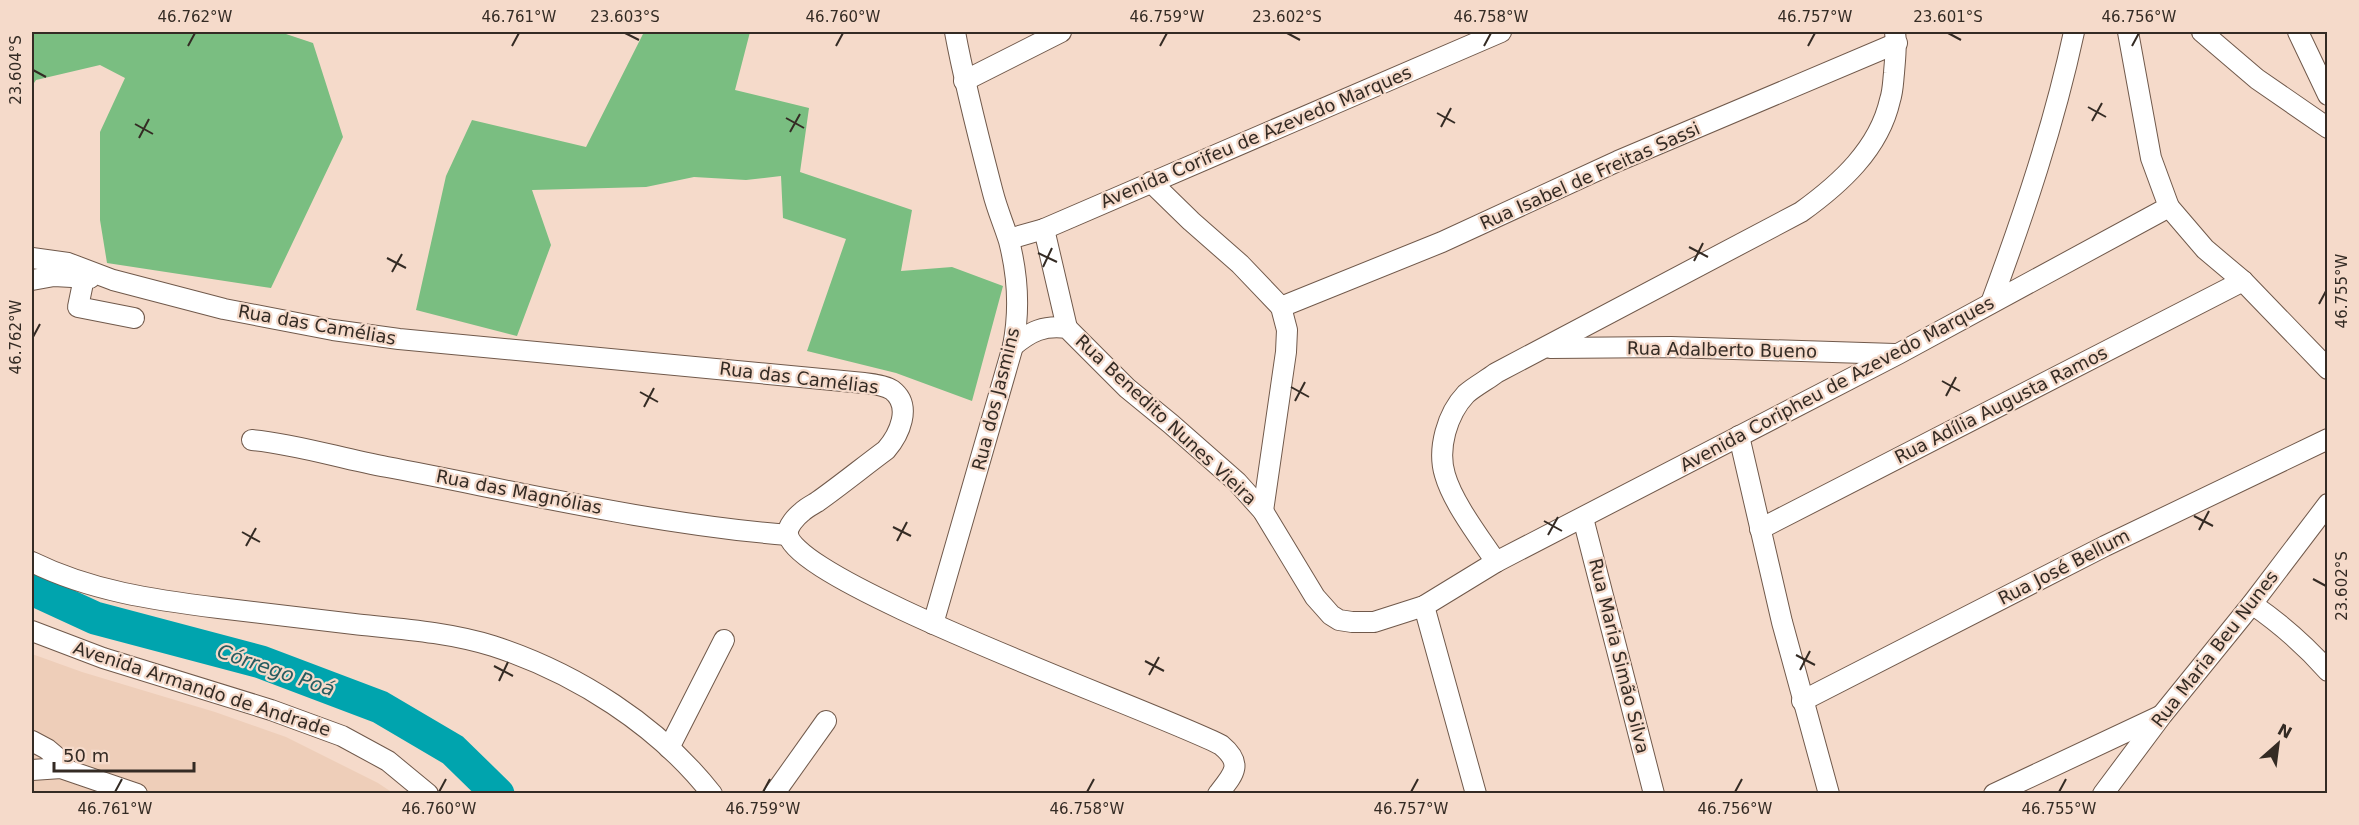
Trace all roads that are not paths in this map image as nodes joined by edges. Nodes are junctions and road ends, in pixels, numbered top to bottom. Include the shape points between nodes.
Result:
1 (955, 32) edge
2 (1061, 32) edge
3 (1501, 32) edge
4 (2074, 32) edge
5 (2127, 32) edge
6 (2202, 32) edge
7 (2298, 32) edge
8 (1896, 37) edge
9 (964, 81) junction
10 (2328, 95) edge
11 (2328, 128) edge
12 (1151, 182) junction
13 (2169, 207) junction
14 (1044, 229) junction
15 (1008, 240) junction
16 (32, 258) edge
17 (84, 278) junction
18 (32, 280) edge
19 (114, 280) junction
20 (2243, 281) junction
21 (1991, 303) junction
22 (1281, 307) junction
23 (135, 318) dead end
24 (1068, 328) junction
25 (1013, 346) junction
26 (1546, 348) junction
27 (1898, 354) junction
28 (2328, 369) edge
29 (1738, 436) junction
30 (2328, 439) edge
31 (252, 440) dead end
32 (2328, 504) edge
33 (1263, 511) junction
34 (1583, 518) junction
35 (1760, 529) junction
36 (788, 535) junction
37 (32, 562) edge
38 (1496, 562) junction
39 (2252, 604) junction
40 (1424, 606) junction
41 (1339, 620) joint
42 (933, 624) junction
43 (32, 631) edge
44 (724, 640) dead end
45 (2328, 671) edge
46 (1802, 701) junction
47 (2162, 715) junction
48 (826, 721) dead end
49 (32, 741) edge
50 (669, 748) junction
51 (61, 768) junction
52 (32, 770) edge
53 (137, 794) edge
54 (429, 794) edge
55 (712, 794) edge
56 (774, 794) edge
57 (1218, 794) edge
58 (1476, 794) edge
59 (1654, 794) edge
60 (1829, 794) edge
61 (1994, 794) edge
62 (2103, 794) edge

1 - 9 street, Rua dos Jasmins
2 - 9 street
3 - 12 street, Avenida Corifeu de Azevedo Marques
4 - 21 street via 2050,133
5 - 13 street via 2151,158
6 - 11 street via 2257,79
7 - 10 street
8 - 22 street, Rua Isabel de Freitas Sassi via 1442,242
8 - 26 street via 1890,101 1866,152 1847,176 1801,212
9 - 15 street, Rua dos Jasmins
12 - 14 street, Avenida Corifeu de Azevedo Marques
12 - 22 street
13 - 20 street via 2205,249
13 - 21 street, Avenida Coripheu de Azevedo Marques
14 - 15 street, Avenida Corifeu de Azevedo Marques
14 - 24 street
15 - 25 street, Rua dos Jasmins via 1017,284
16 - 19 street, Rua das Camélias via 68,263
17 - 18 street, Rua das Camélias via 54,276
17 - 19 street, Rua das Camélias
17 - 23 street via 80,308
19 - 36 street, Rua das Camélias via 224,309 388,338 864,383 891,390 902,413 902,424 893,441 803,511 793,521
20 - 28 street
20 - 35 street, Rua Adília Augusta Ramos
21 - 27 street, Avenida Coripheu de Azevedo Marques
22 - 33 street via 1287,330 1286,352
24 - 25 street, Rua Benedito Nunes Vieira via 1035,330
24 - 33 street, Rua Benedito Nunes Vieira via 1127,388 1237,482
25 - 42 street, Rua dos Jasmins
26 - 27 street, Rua Adalberto Bueno via 1671,347
26 - 38 street via 1496,373 1466,394 1446,429 1442,456 1445,476
27 - 29 street, Avenida Coripheu de Azevedo Marques
29 - 34 street, Avenida Coripheu de Azevedo Marques
29 - 35 street
30 - 46 street, Rua José Bellum via 2104,546
31 - 36 street, Rua das Magnólias via 589,505 714,527
32 - 39 street, Rua Maria Beu Nunes
33 - 41 street, Rua Benedito Nunes Vieira via 1315,597
34 - 38 street, Avenida Coripheu de Azevedo Marques
34 - 59 street, Rua Maria Simão Silva
35 - 46 street
36 - 42 street via 810,560 857,589
37 - 50 street via 62,577 163,602 433,632 493,646 603,697
38 - 40 street, Avenida Coripheu de Azevedo Marques
39 - 45 street via 2306,646
39 - 47 street, Rua Maria Beu Nunes
40 - 41 street, Avenida Coripheu de Azevedo Marques via 1374,622
40 - 58 street
42 - 57 street via 1221,745 1235,759 1235,766
43 - 54 street, Avenida Armando de Andrade via 342,736 388,761
44 - 50 street
46 - 60 street
47 - 61 street
47 - 62 street, Rua Maria Beu Nunes
48 - 56 street
49 - 51 street via 60,760
50 - 55 street
51 - 52 street
51 - 53 street

